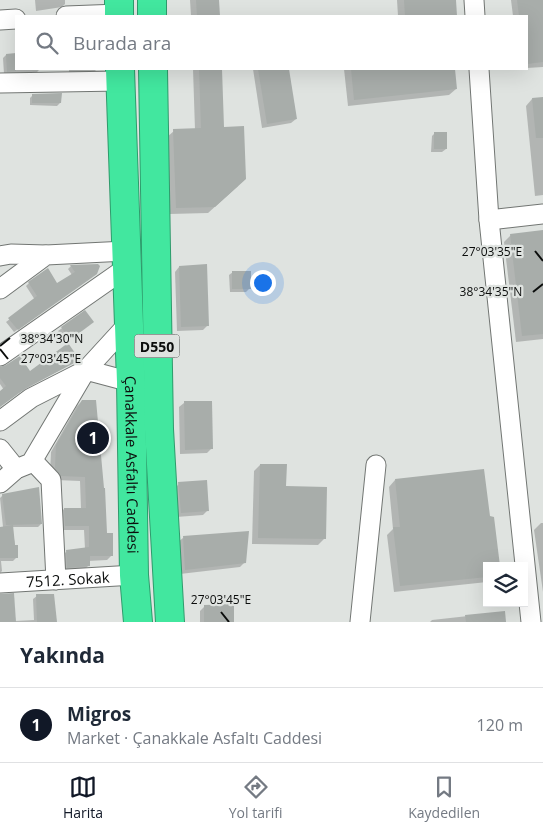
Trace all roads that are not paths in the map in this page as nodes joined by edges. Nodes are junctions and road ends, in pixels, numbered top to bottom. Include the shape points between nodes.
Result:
1 (152, 0) edge
2 (474, 0) edge
3 (119, 10) edge
4 (75, 15) edge
5 (152, 15) edge
6 (475, 15) edge
7 (15, 19) edge
8 (0, 20) edge
9 (153, 70) edge
10 (479, 70) edge
11 (120, 75) edge
12 (0, 83) edge
13 (543, 214) edge
14 (489, 220) junction
15 (46, 255) junction
16 (0, 256) edge
17 (126, 260) junction
18 (0, 289) edge
19 (129, 323) junction
20 (0, 356) edge
21 (86, 370) junction
22 (132, 382) junction
23 (0, 422) edge
24 (0, 449) edge
25 (24, 465) junction
26 (376, 465) dead end
27 (0, 483) edge
28 (134, 575) junction
29 (56, 580) junction
30 (0, 583) edge
31 (138, 622) edge
32 (170, 622) edge
33 (360, 622) edge
34 (531, 622) edge

1 - 5 highway
2 - 6 street
3 - 4 street
7 - 8 street
9 - 32 highway, Çanakkale Asfaltı Caddesi / D550 via 159,429
10 - 14 street
11 - 12 street
11 - 17 highway, Çanakkale Asfaltı Caddesi
13 - 14 street
14 - 34 street
15 - 16 street
15 - 17 street
15 - 18 street
17 - 19 highway, Çanakkale Asfaltı Caddesi
17 - 20 street
19 - 21 street
19 - 22 highway, Çanakkale Asfaltı Caddesi
21 - 22 street
21 - 23 street via 31,398
21 - 25 street
22 - 28 highway, Çanakkale Asfaltı Caddesi
24 - 25 street
25 - 27 street
25 - 29 street via 51,480
26 - 33 street
28 - 29 street, 7512. Sokak
28 - 31 highway, Çanakkale Asfaltı Caddesi
29 - 30 street, 7512. Sokak

